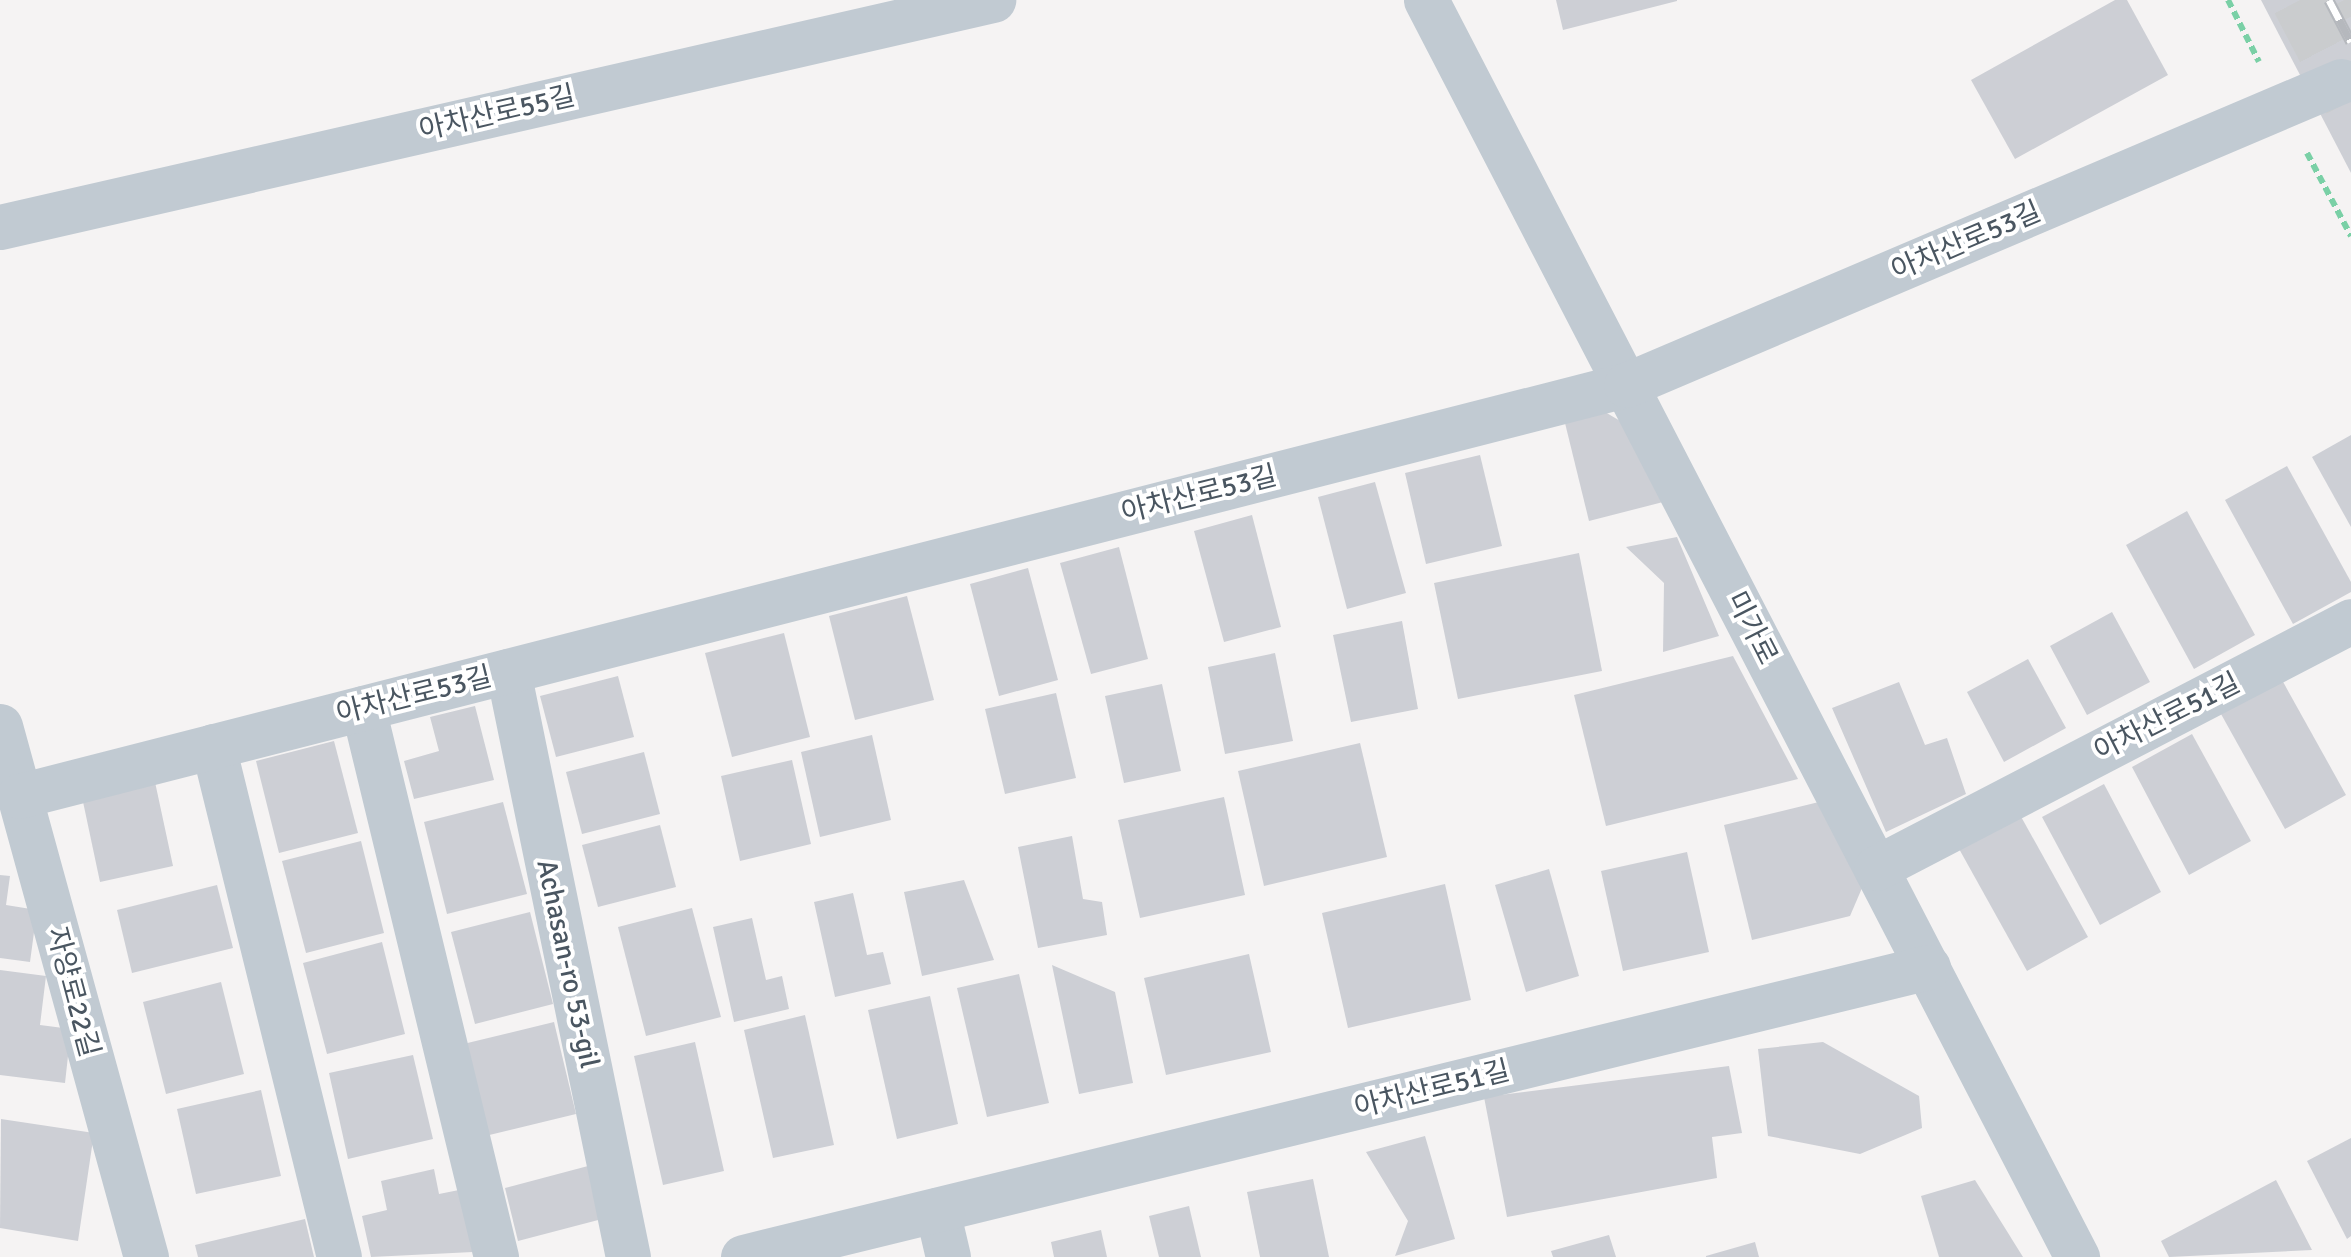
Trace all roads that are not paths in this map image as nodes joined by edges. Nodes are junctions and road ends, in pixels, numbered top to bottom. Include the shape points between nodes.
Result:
1 (993, 0) edge
2 (1426, 0) edge
3 (2341, 82) dead end
4 (0, 226) edge
5 (1626, 385) junction
6 (2351, 622) edge
7 (508, 671) junction
8 (364, 708) junction
9 (0, 726) edge
10 (213, 746) junction
11 (19, 796) junction
12 (17, 846) edge
13 (1876, 868) junction
14 (1928, 967) junction
15 (937, 1210) junction
16 (146, 1257) edge
17 (339, 1257) edge
18 (496, 1257) edge
19 (628, 1257) edge
20 (744, 1257) edge
21 (948, 1257) edge
22 (2078, 1257) edge

1 - 4 street, 아차산로55길
2 - 5 street, 미가로
3 - 5 street, 아차산로53길
5 - 7 street, 아차산로53길
5 - 13 street, 미가로
6 - 13 street, 아차산로51길
7 - 8 street, 아차산로53길
7 - 19 street, Achasan-ro 53-gil
8 - 10 street, 아차산로53길
8 - 18 street
9 - 11 street, 자양로22길
10 - 11 street, 아차산로53길
10 - 17 street
11 - 12 street, 자양로22길
12 - 16 street, 자양로22길
13 - 14 street, 미가로
14 - 15 street, 아차산로51길
14 - 22 street, 미가로
15 - 20 street, 아차산로51길
15 - 21 street

